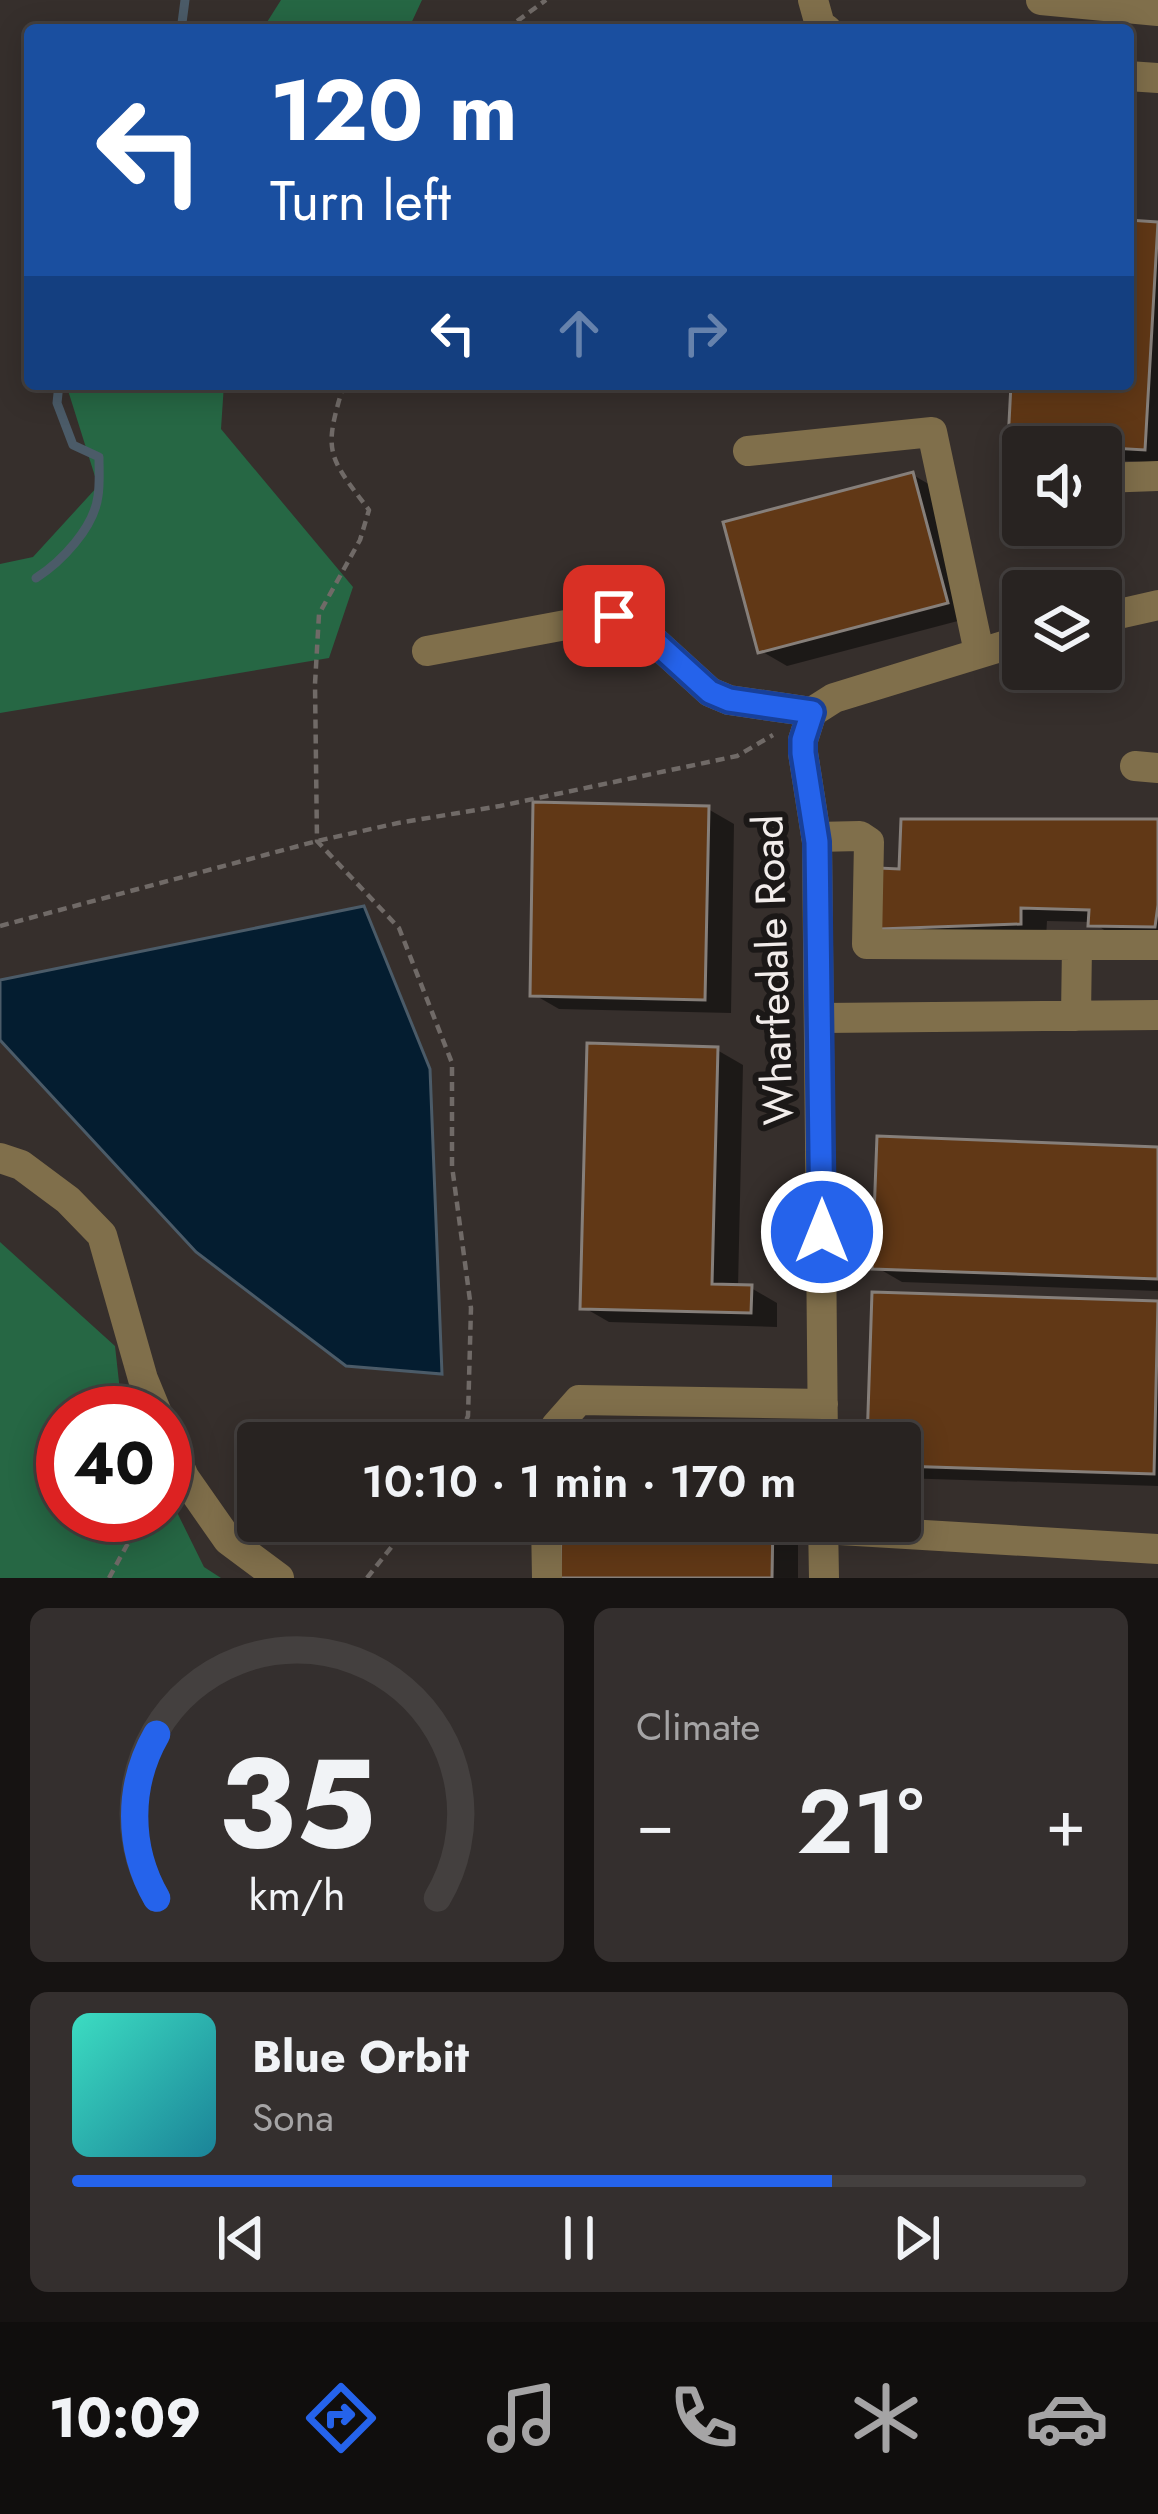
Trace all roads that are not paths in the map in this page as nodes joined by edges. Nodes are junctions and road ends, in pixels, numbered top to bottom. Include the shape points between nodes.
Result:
1 (1041, 0) edge
2 (1158, 10) edge
3 (748, 451) dead end
4 (1158, 476) edge
5 (1122, 477) edge
6 (1158, 605) edge
7 (1122, 613) edge
8 (1002, 646) edge
9 (427, 651) dead end
10 (979, 652) junction
11 (812, 712) junction
12 (816, 837) junction
13 (1077, 945) junction
14 (1158, 946) edge
15 (1158, 1015) edge
16 (1076, 1016) junction
17 (820, 1018) junction
18 (0, 1158) edge
19 (146, 1386) edge
20 (823, 1404) junction
21 (560, 1422) edge
22 (823, 1422) edge
23 (192, 1489) edge
24 (921, 1532) edge
25 (546, 1542) edge
26 (823, 1542) edge
27 (1158, 1550) edge
28 (279, 1578) edge
29 (547, 1578) edge
30 (824, 1578) edge

1 - 2 street
3 - 10 street via 932,432
4 - 5 street
6 - 7 street
8 - 10 street
9 - 11 street via 614,616 631,620 710,692
10 - 11 street
11 - 12 street, Wharfedale Road via 803,753
12 - 13 street via 869,842 868,944
12 - 17 street, Wharfedale Road
13 - 14 street
13 - 16 street
15 - 16 street
16 - 17 street
17 - 20 street, Wharfedale Road
18 - 19 street via 68,1200 102,1235
20 - 21 street via 579,1400
20 - 22 street, Wharfedale Road
23 - 28 street via 227,1540
24 - 27 street
25 - 29 street
26 - 30 street

